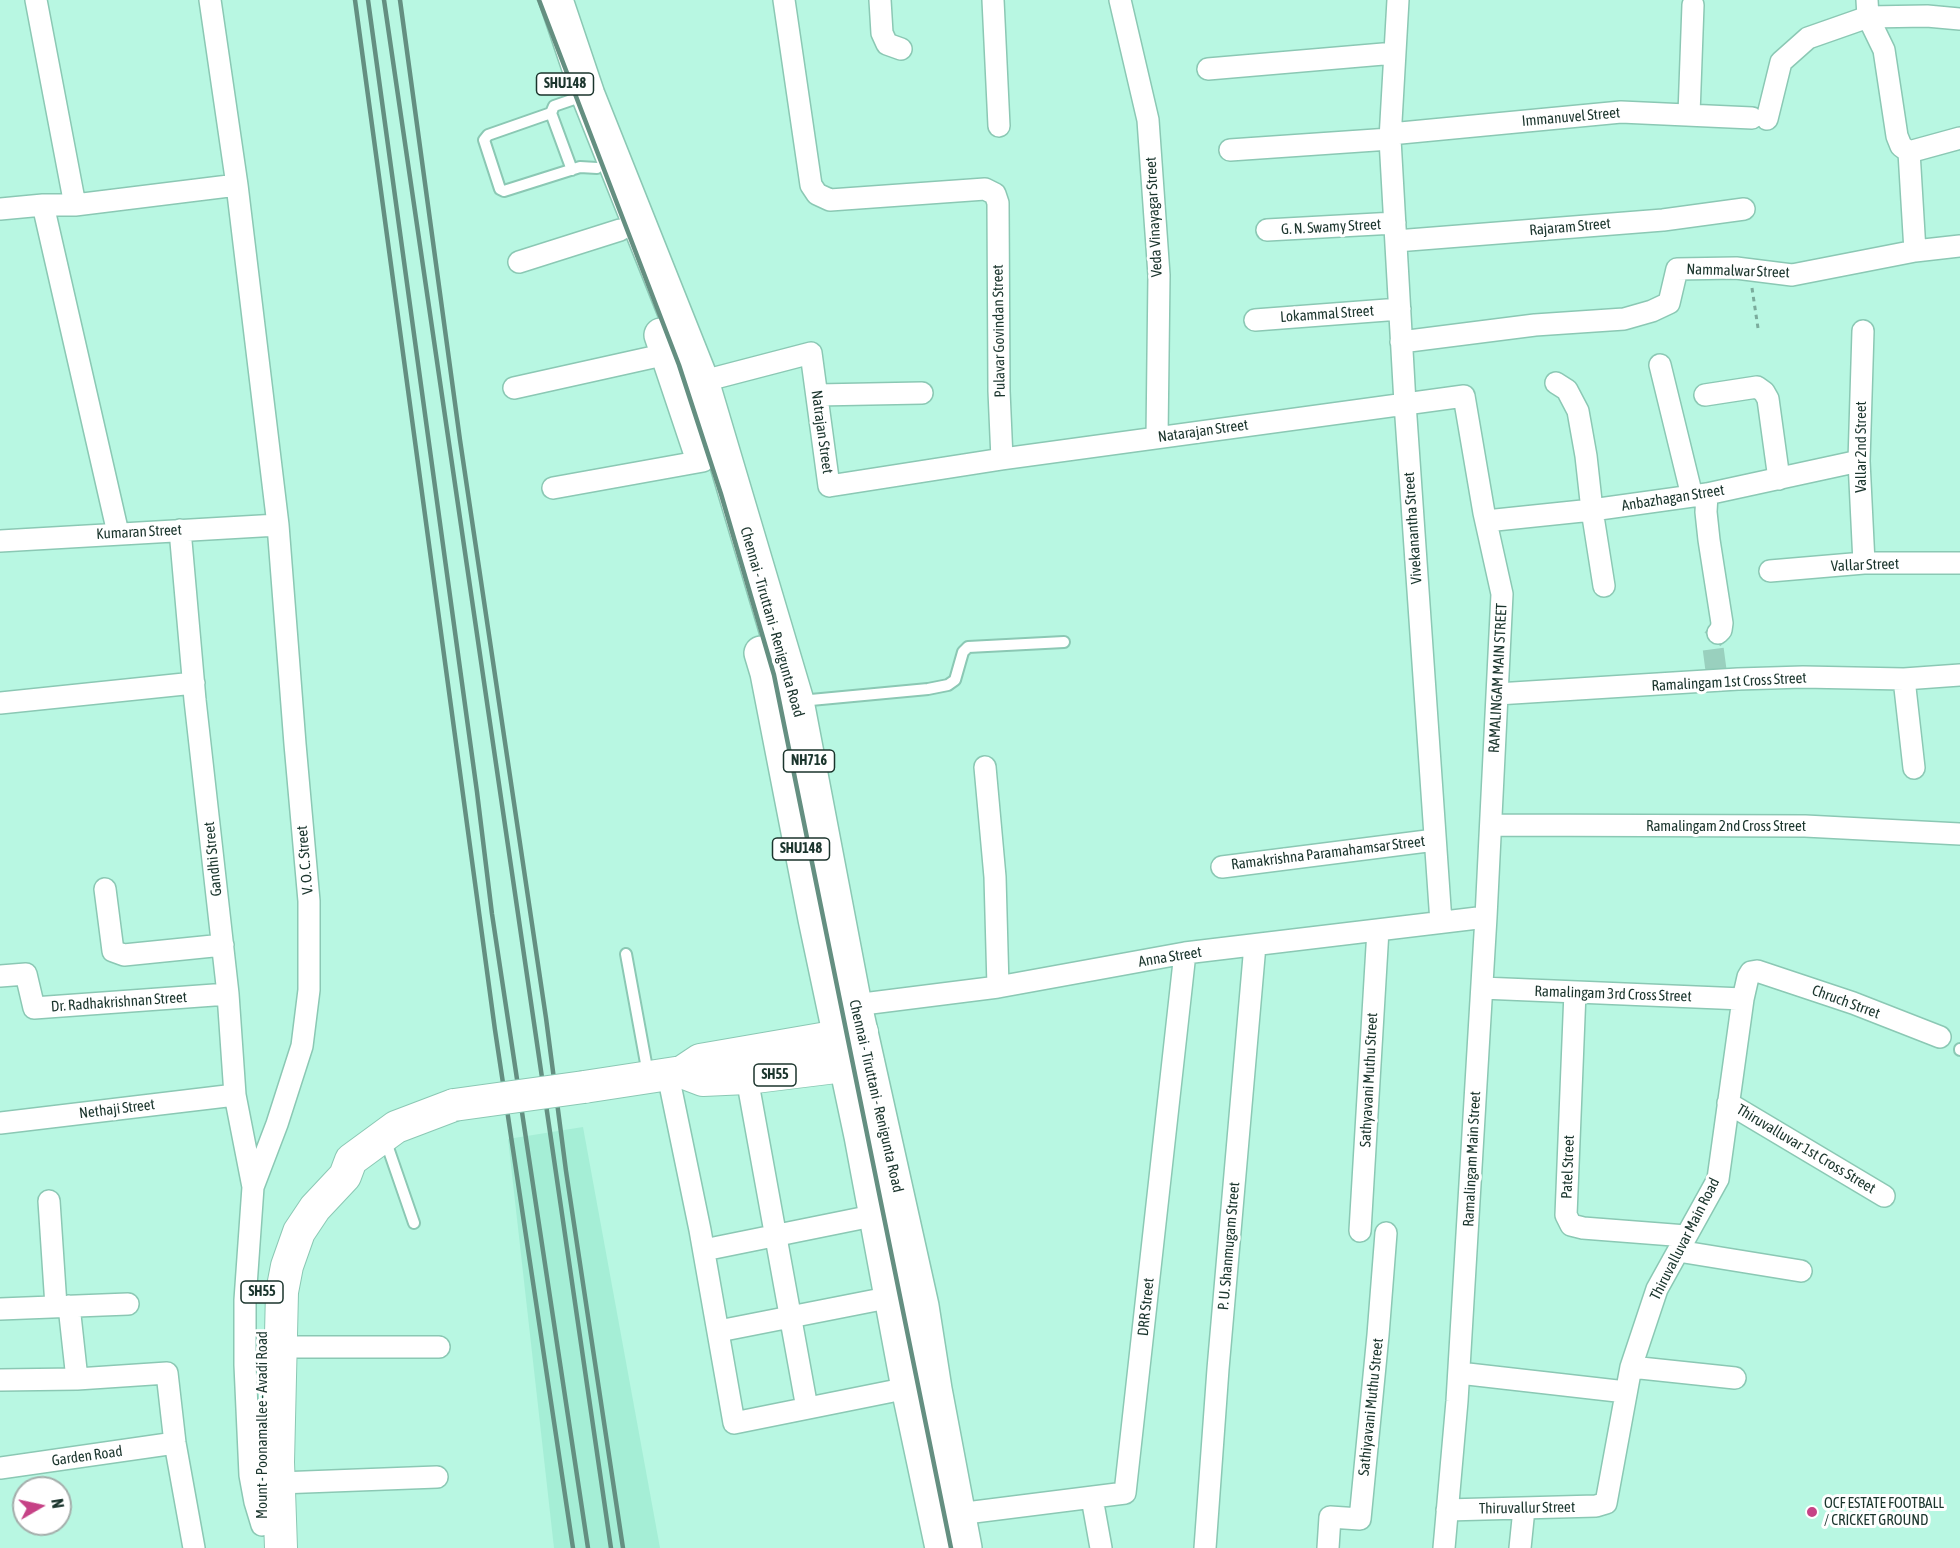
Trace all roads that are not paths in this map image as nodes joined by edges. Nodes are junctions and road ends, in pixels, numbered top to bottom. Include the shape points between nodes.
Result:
1 (36, 0) edge
2 (210, 0) edge
3 (533, 0) edge
4 (556, 0) edge
5 (784, 0) edge
6 (880, 0) edge
7 (993, 0) edge
8 (1120, 0) edge
9 (1398, 0) edge
10 (1693, 5) dead end
11 (1868, 8) edge
12 (1960, 19) edge
13 (901, 49) dead end
14 (1395, 53) junction
15 (1208, 69) dead end
16 (570, 103) junction
17 (1689, 114) junction
18 (999, 126) dead end
19 (1390, 136) junction
20 (1960, 138) edge
21 (1230, 150) dead end
22 (1909, 152) junction
23 (584, 169) junction
24 (237, 185) junction
25 (43, 205) junction
26 (75, 205) junction
27 (0, 209) edge
28 (1744, 209) dead end
29 (620, 230) junction
30 (1267, 230) dead end
31 (1396, 232) junction
32 (1960, 246) edge
33 (1915, 251) junction
34 (519, 262) dead end
35 (1400, 309) junction
36 (1255, 320) dead end
37 (1863, 331) dead end
38 (1401, 342) junction
39 (667, 354) junction
40 (1659, 365) dead end
41 (1556, 383) dead end
42 (690, 384) junction
43 (514, 388) dead end
44 (922, 393) dead end
45 (817, 395) junction
46 (1704, 395) dead end
47 (1404, 403) junction
48 (1157, 437) junction
49 (1002, 459) junction
50 (703, 461) junction
51 (1859, 461) junction
52 (1779, 478) junction
53 (553, 488) dead end
54 (1700, 494) junction
55 (1592, 510) junction
56 (1486, 522) junction
57 (278, 525) junction
58 (180, 530) junction
59 (118, 533) junction
60 (0, 541) edge
61 (1864, 563) junction
62 (1960, 563) edge
63 (1770, 572) dead end
64 (1604, 586) dead end
65 (1718, 633) tunnel mouth
66 (1064, 642) dead end
67 (1960, 675) edge
68 (1904, 679) junction
69 (194, 683) junction
70 (1497, 694) junction
71 (785, 702) junction
72 (0, 703) edge
73 (985, 767) dead end
74 (1914, 768) dead end
75 (1491, 825) junction
76 (1960, 834) edge
77 (1435, 840) junction
78 (1222, 867) dead end
79 (105, 889) dead end
80 (1486, 917) junction
81 (1440, 922) junction
82 (1378, 930) junction
83 (223, 945) junction
84 (1255, 945) junction
85 (1185, 953) junction
86 (626, 954) dead end
87 (1751, 972) joint
88 (0, 975) edge
89 (998, 987) junction
90 (1482, 988) junction
91 (1575, 992) junction
92 (228, 994) junction
93 (1743, 999) junction
94 (1940, 1037) dead end
95 (854, 1041) junction
96 (666, 1075) junction
97 (747, 1078) junction
98 (235, 1095) junction
99 (1728, 1103) junction
100 (0, 1123) edge
101 (384, 1136) junction
102 (351, 1160) junction
103 (253, 1187) junction
104 (1884, 1196) dead end
105 (49, 1201) dead end
106 (414, 1223) dead end
107 (1360, 1231) dead end
108 (1386, 1233) dead end
109 (889, 1234) junction
110 (776, 1235) junction
111 (1682, 1244) junction
112 (704, 1250) junction
113 (1801, 1271) dead end
114 (892, 1297) junction
115 (128, 1304) dead end
116 (63, 1306) junction
117 (0, 1309) edge
118 (790, 1318) junction
119 (719, 1331) junction
120 (280, 1347) junction
121 (439, 1347) dead end
122 (1630, 1367) junction
123 (1459, 1373) junction
124 (1735, 1378) dead end
125 (77, 1379) junction
126 (0, 1380) edge
127 (908, 1388) junction
128 (1626, 1392) junction
129 (807, 1408) junction
130 (175, 1443) junction
131 (0, 1468) edge
132 (273, 1469) junction
133 (437, 1477) dead end
134 (1092, 1498) junction
135 (1606, 1503) joint
136 (1524, 1509) junction
137 (1448, 1510) junction
138 (958, 1515) junction
139 (269, 1540) edge
140 (194, 1548) edge
141 (942, 1548) edge
142 (965, 1548) edge
143 (1101, 1548) edge
144 (1205, 1548) edge
145 (1328, 1548) edge
146 (1444, 1548) edge
147 (1520, 1548) edge

1 - 26 street
2 - 24 street, V. O. C. Street
3 - 16 highway, Chennai - Tiruttani - Renigunta Road / SHU148
4 - 16 highway, Chennai - Tiruttani - Renigunta Road / NH716
5 - 49 street, Pulavar Govindan Street via 811,185 817,195 830,200 985,189 995,194
6 - 13 street via 882,33 887,44
7 - 18 street
8 - 48 street, Veda Vinayagar Street via 1148,120 1159,274
9 - 14 street, Vivekanantha Street
10 - 17 street
11 - 12 street
11 - 17 street, Immanuvel Street via 1808,38 1781,62 1760,118
11 - 22 street via 1884,50 1897,136
14 - 15 street
14 - 19 street, Vivekanantha Street
16 - 23 highway, Chennai - Tiruttani - Renigunta Road / SHU148
16 - 23 lane via 488,135 484,140 504,191
16 - 42 highway, Chennai - Tiruttani - Renigunta Road / NH716
17 - 19 street, Immanuvel Street via 1621,112
19 - 21 street, Immanuvel Street
19 - 31 street, Vivekanantha Street
20 - 22 street
22 - 33 street
23 - 29 highway, Chennai - Tiruttani - Renigunta Road / SHU148
24 - 26 street
24 - 57 street, V. O. C. Street
25 - 26 street
25 - 27 street
25 - 59 street
28 - 31 street, Rajaram Street via 1663,220
29 - 34 street
29 - 39 highway, Chennai - Tiruttani - Renigunta Road / SHU148
30 - 31 street, G. N. Swamy Street
31 - 35 street, Vivekanantha Street
32 - 33 street, Nammalwar Street
33 - 38 street, Nammalwar Street via 1792,275 1736,268 1677,269 1668,303 1652,312 1624,319 1535,325
35 - 36 street, Lokammal Street
35 - 38 street, Vivekanantha Street
37 - 51 street, Vallar 2nd Street
38 - 47 street, Vivekanantha Street
39 - 42 highway, Chennai - Tiruttani - Renigunta Road / SHU148
39 - 43 street
40 - 54 street
41 - 55 street via 1567,390 1578,411
42 - 45 street, Natrajan Street via 811,353
42 - 50 highway, Chennai - Tiruttani - Renigunta Road / SHU148
42 - 71 highway, Chennai - Tiruttani - Renigunta Road / NH716
44 - 45 street
45 - 49 street, Natrajan Street via 829,486
46 - 52 street via 1757,387 1764,392
47 - 48 street, Natarajan Street
47 - 56 street, RAMALINGAM MAIN STREET via 1464,396
47 - 77 street, Vivekanantha Street
48 - 49 street, Natarajan Street
50 - 53 street
50 - 71 highway, Chennai - Tiruttani - Renigunta Road / SHU148 via 767,673
51 - 52 street, Anbazhagan Street
51 - 61 street, Vallar 2nd Street
52 - 54 street, Anbazhagan Street
54 - 55 street, Anbazhagan Street
54 - 65 street via 1721,615
55 - 56 street, Anbazhagan Street
55 - 64 street
56 - 70 street, RAMALINGAM MAIN STREET via 1502,594
57 - 58 street, Kumaran Street
57 - 103 street, V. O. C. Street via 309,902 309,990 302,1046
58 - 59 street, Kumaran Street
58 - 69 street, Gandhi Street
59 - 60 street, Kumaran Street
61 - 62 street, Vallar Street
61 - 63 street, Vallar Street
66 - 71 lane via 968,647 955,680 948,685
67 - 68 street, Ramalingam 1st Cross Street
68 - 70 street, Ramalingam 1st Cross Street via 1717,676
68 - 74 street
69 - 72 street
69 - 83 street, Gandhi Street
70 - 75 street, RAMALINGAM MAIN STREET
71 - 95 highway, Chennai - Tiruttani - Renigunta Road / NH716
73 - 89 street via 995,877
75 - 76 street, Ramalingam 2nd Cross Street via 1805,826
75 - 80 street, RAMALINGAM MAIN STREET
77 - 78 street, Ramakrishna Paramahamsar Street
77 - 81 street, Vivekanantha Street
79 - 83 street via 113,951 124,955
80 - 81 street, Anna Street
80 - 90 street, Ramalingam Main Street
81 - 82 street, Anna Street
82 - 84 street, Anna Street
82 - 107 street, Sathyavani Muthu Street
83 - 92 street, Gandhi Street
84 - 85 street, Anna Street
84 - 144 street, P. U. Shanmugam Street
85 - 89 street, Anna Street
85 - 134 street, DRR Street via 1125,1493
86 - 96 lane
87 - 93 street, Thiruvalluvar Main Road
87 - 94 street, Chruch Strret via 1853,1003
88 - 92 street, Dr. Radhakrishnan Street via 26,974 34,1008
89 - 95 street, Anna Street
90 - 91 street, Ramalingam 3rd Cross Street
90 - 123 street, Ramalingam Main Street
91 - 93 street, Ramalingam 3rd Cross Street
91 - 111 street, Patel Street via 1566,1215 1571,1225 1583,1228
92 - 98 street, Gandhi Street
93 - 99 street, Thiruvalluvar Main Road
95 - 96 main road, SH55 via 700,1060
95 - 97 main road, SH55
95 - 109 highway, Chennai - Tiruttani - Renigunta Road / NH716
96 - 97 main road, SH55 via 703,1080
96 - 101 main road, bridge via 454,1105 396,1127
96 - 112 street
97 - 110 street
98 - 100 street, Nethaji Street
98 - 103 street, Gandhi Street
99 - 104 street, Thiruvalluvar 1st Cross Street
99 - 111 street, Thiruvalluvar Main Road via 1718,1179
101 - 102 main road
101 - 106 lane
102 - 120 main road via 345,1176 298,1232 282,1292
102 - 132 main road, Mount - Poonamallee - Avadi Road / SH55 via 334,1161 299,1197 268,1258 262,1292
103 - 139 street via 245,1365 250,1475
105 - 116 street
108 - 145 street, Sathiyavani Muthu Street via 1360,1519 1330,1517
109 - 110 street
109 - 114 highway, Chennai - Tiruttani - Renigunta Road
109 - 138 highway, Chennai - Tiruttani - Renigunta Road / NH716 via 922,1306
110 - 112 street
110 - 118 street
111 - 113 street, Patel Street
111 - 122 street, Thiruvalluvar Main Road via 1657,1289
112 - 119 street
114 - 118 street
114 - 127 highway, Chennai - Tiruttani - Renigunta Road
115 - 116 street
116 - 117 street
116 - 125 street
118 - 119 street
118 - 129 street
119 - 129 street via 734,1422
120 - 121 street
120 - 132 main road
122 - 124 street
122 - 128 street, Thiruvalluvar Main Road
123 - 128 street
123 - 137 street, Ramalingam Main Street
125 - 126 street
125 - 130 street via 167,1372
127 - 129 street
127 - 141 highway, Chennai - Tiruttani - Renigunta Road
128 - 135 street, Thiruvalluvar Main Road
130 - 131 street, Garden Road
130 - 140 street
132 - 133 street
132 - 139 main road, Mount - Poonamallee - Avadi Road / SH55
134 - 138 street, DRR Street
134 - 143 street
135 - 136 street, Thiruvallur Street
136 - 137 street, Thiruvallur Street
136 - 147 street
137 - 146 street
138 - 142 highway, Chennai - Tiruttani - Renigunta Road / NH716

